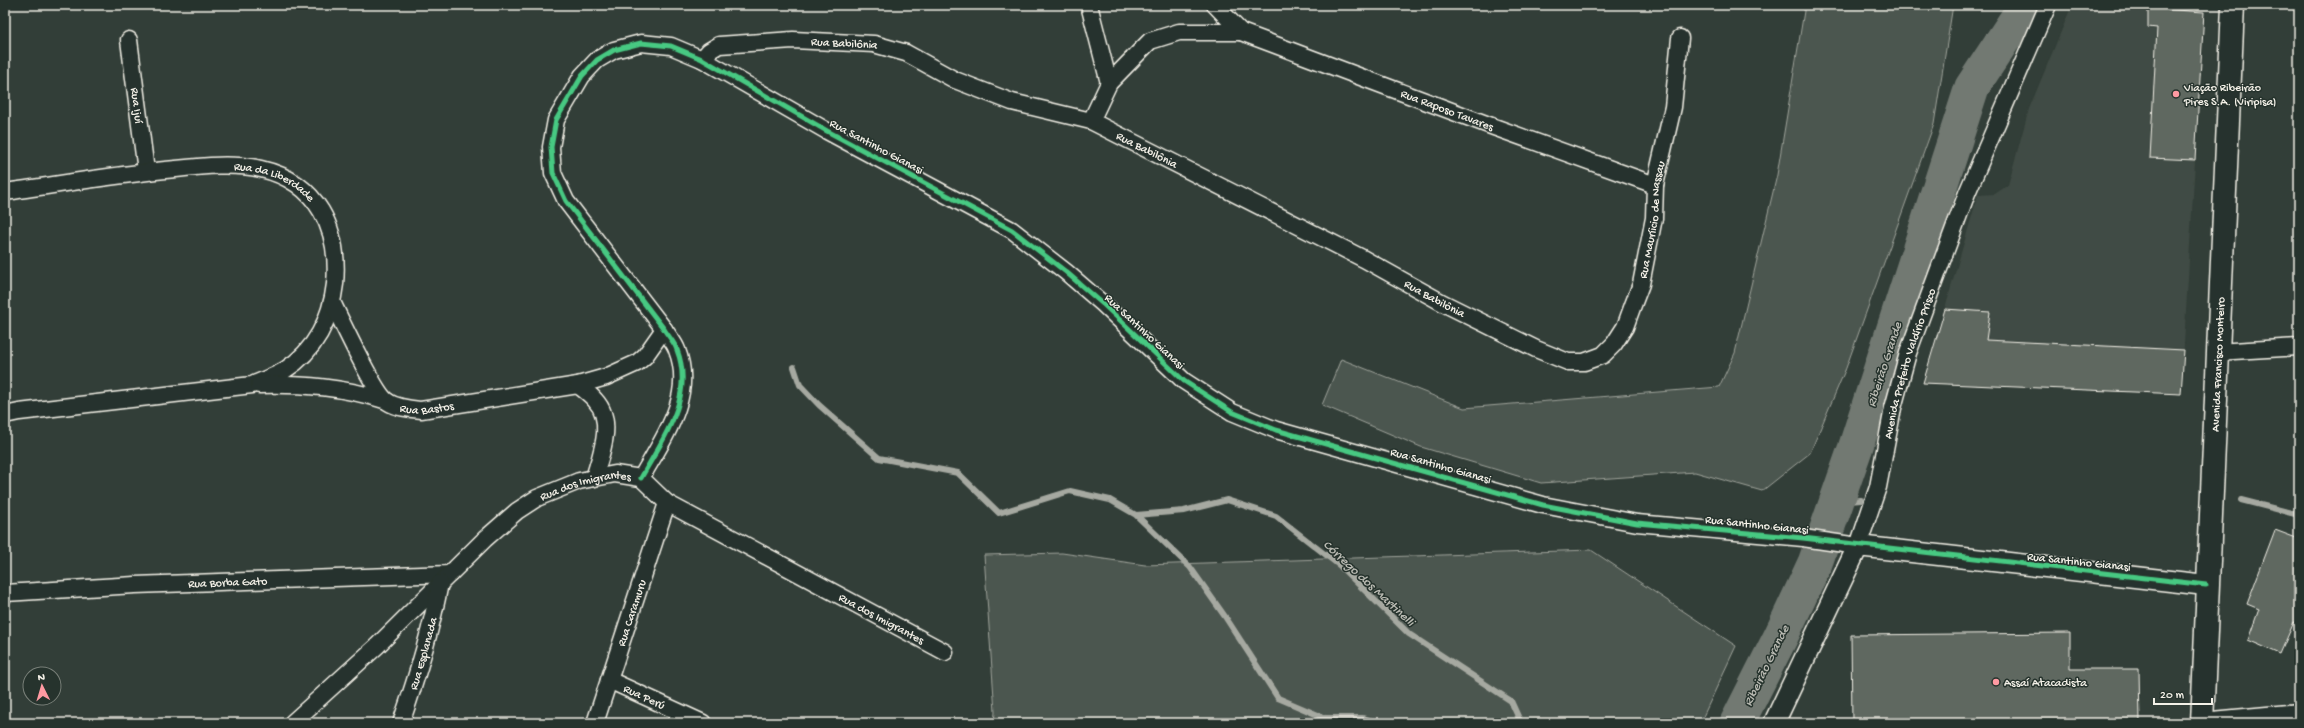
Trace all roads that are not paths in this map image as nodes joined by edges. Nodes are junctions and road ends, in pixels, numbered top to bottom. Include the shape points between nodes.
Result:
1 (1089, 5) edge
2 (1215, 5) edge
3 (2048, 5) edge
4 (2233, 5) edge
5 (1241, 32) junction
6 (1680, 38) dead end
7 (129, 40) dead end
8 (702, 59) junction
9 (1109, 83) junction
10 (1091, 121) junction
11 (146, 171) junction
12 (1655, 185) junction
13 (5, 192) edge
14 (333, 304) junction
15 (664, 329) junction
16 (2299, 347) edge
17 (2216, 352) junction
18 (1568, 362) joint
19 (252, 385) junction
20 (578, 385) junction
21 (387, 401) junction
22 (5, 415) edge
23 (594, 478) junction
24 (641, 478) junction
25 (667, 503) junction
26 (1851, 545) junction
27 (445, 578) junction
28 (2206, 585) junction
29 (5, 593) edge
30 (945, 652) dead end
31 (609, 680) junction
32 (2299, 714) edge
33 (292, 723) edge
34 (401, 723) edge
35 (595, 723) edge
36 (703, 723) edge
37 (1774, 723) edge
38 (2202, 723) edge

1 - 9 street
2 - 5 street, Rua Raposo Tavares
3 - 26 street, Avenida Prefeito Valdírio Prisco via 1967,193 1908,353 1878,487
4 - 17 main road, Avenida Francisco Monteiro
5 - 9 street, Rua Raposo Tavares via 1179,32 1150,41
5 - 12 street, Rua Raposo Tavares via 1494,128
6 - 12 street, Rua Mauríicio de Nassau via 1673,107
7 - 11 street, Rua Ijuí
8 - 10 street, Rua Babilônia via 719,45 733,43 793,40 874,44 906,52 955,80 1012,102
8 - 15 street, Rua Santinho Gianasi via 671,46 641,43 614,50 597,60 568,96 556,120 551,147 553,173 566,201
8 - 26 street, Rua Santinho Gianasi via 826,130 1012,230 1103,304 1184,381 1232,412 1276,430 1543,505 1637,522
9 - 10 street, Rua Raposo Tavares
10 - 18 street, Rua Babilônia via 1450,306
11 - 13 street, Rua da Liberdade
11 - 14 street, Rua da Liberdade via 227,166 261,169 288,180 306,192 326,218 334,241 336,269
12 - 18 street, Rua Mauríicio de Nassau via 1654,218 1648,251 1641,284 1625,327 1603,355 1584,362
14 - 19 street, Rua da Liberdade via 321,332 303,356 284,370
14 - 21 street, Rua Bastos via 370,376
15 - 20 street, Rua Bastos via 654,346 637,363 606,377
15 - 24 street, Rua Santinho Gianasi via 677,348 684,385 668,431
16 - 17 street
17 - 28 main road, Avenida Francisco Monteiro
19 - 21 street, Rua da Liberdade via 332,387
19 - 22 street, Rua da Liberdade
20 - 21 street, Rua Bastos via 434,410 406,408
20 - 23 street via 596,401 603,416 606,439
23 - 24 street, Rua dos Imigrantes via 615,474
23 - 27 street, Rua dos Imigrantes via 560,487 517,511
24 - 25 street, Rua dos Imigrantes
25 - 30 street, Rua dos Imigrantes
25 - 31 street, Rua Caramuru
26 - 28 street, Rua Santinho Gianasi
26 - 37 street, Avenida Prefeito Valdírio Prisco
27 - 29 street, Rua Borba Gato via 135,585
27 - 33 street, Rua dos Imigrantes via 377,646
27 - 34 street, Rua Esplanada
28 - 38 main road, Avenida Francisco Monteiro
31 - 35 street, Rua Caramuru
31 - 36 street, Rua Perú
32 - 38 street

